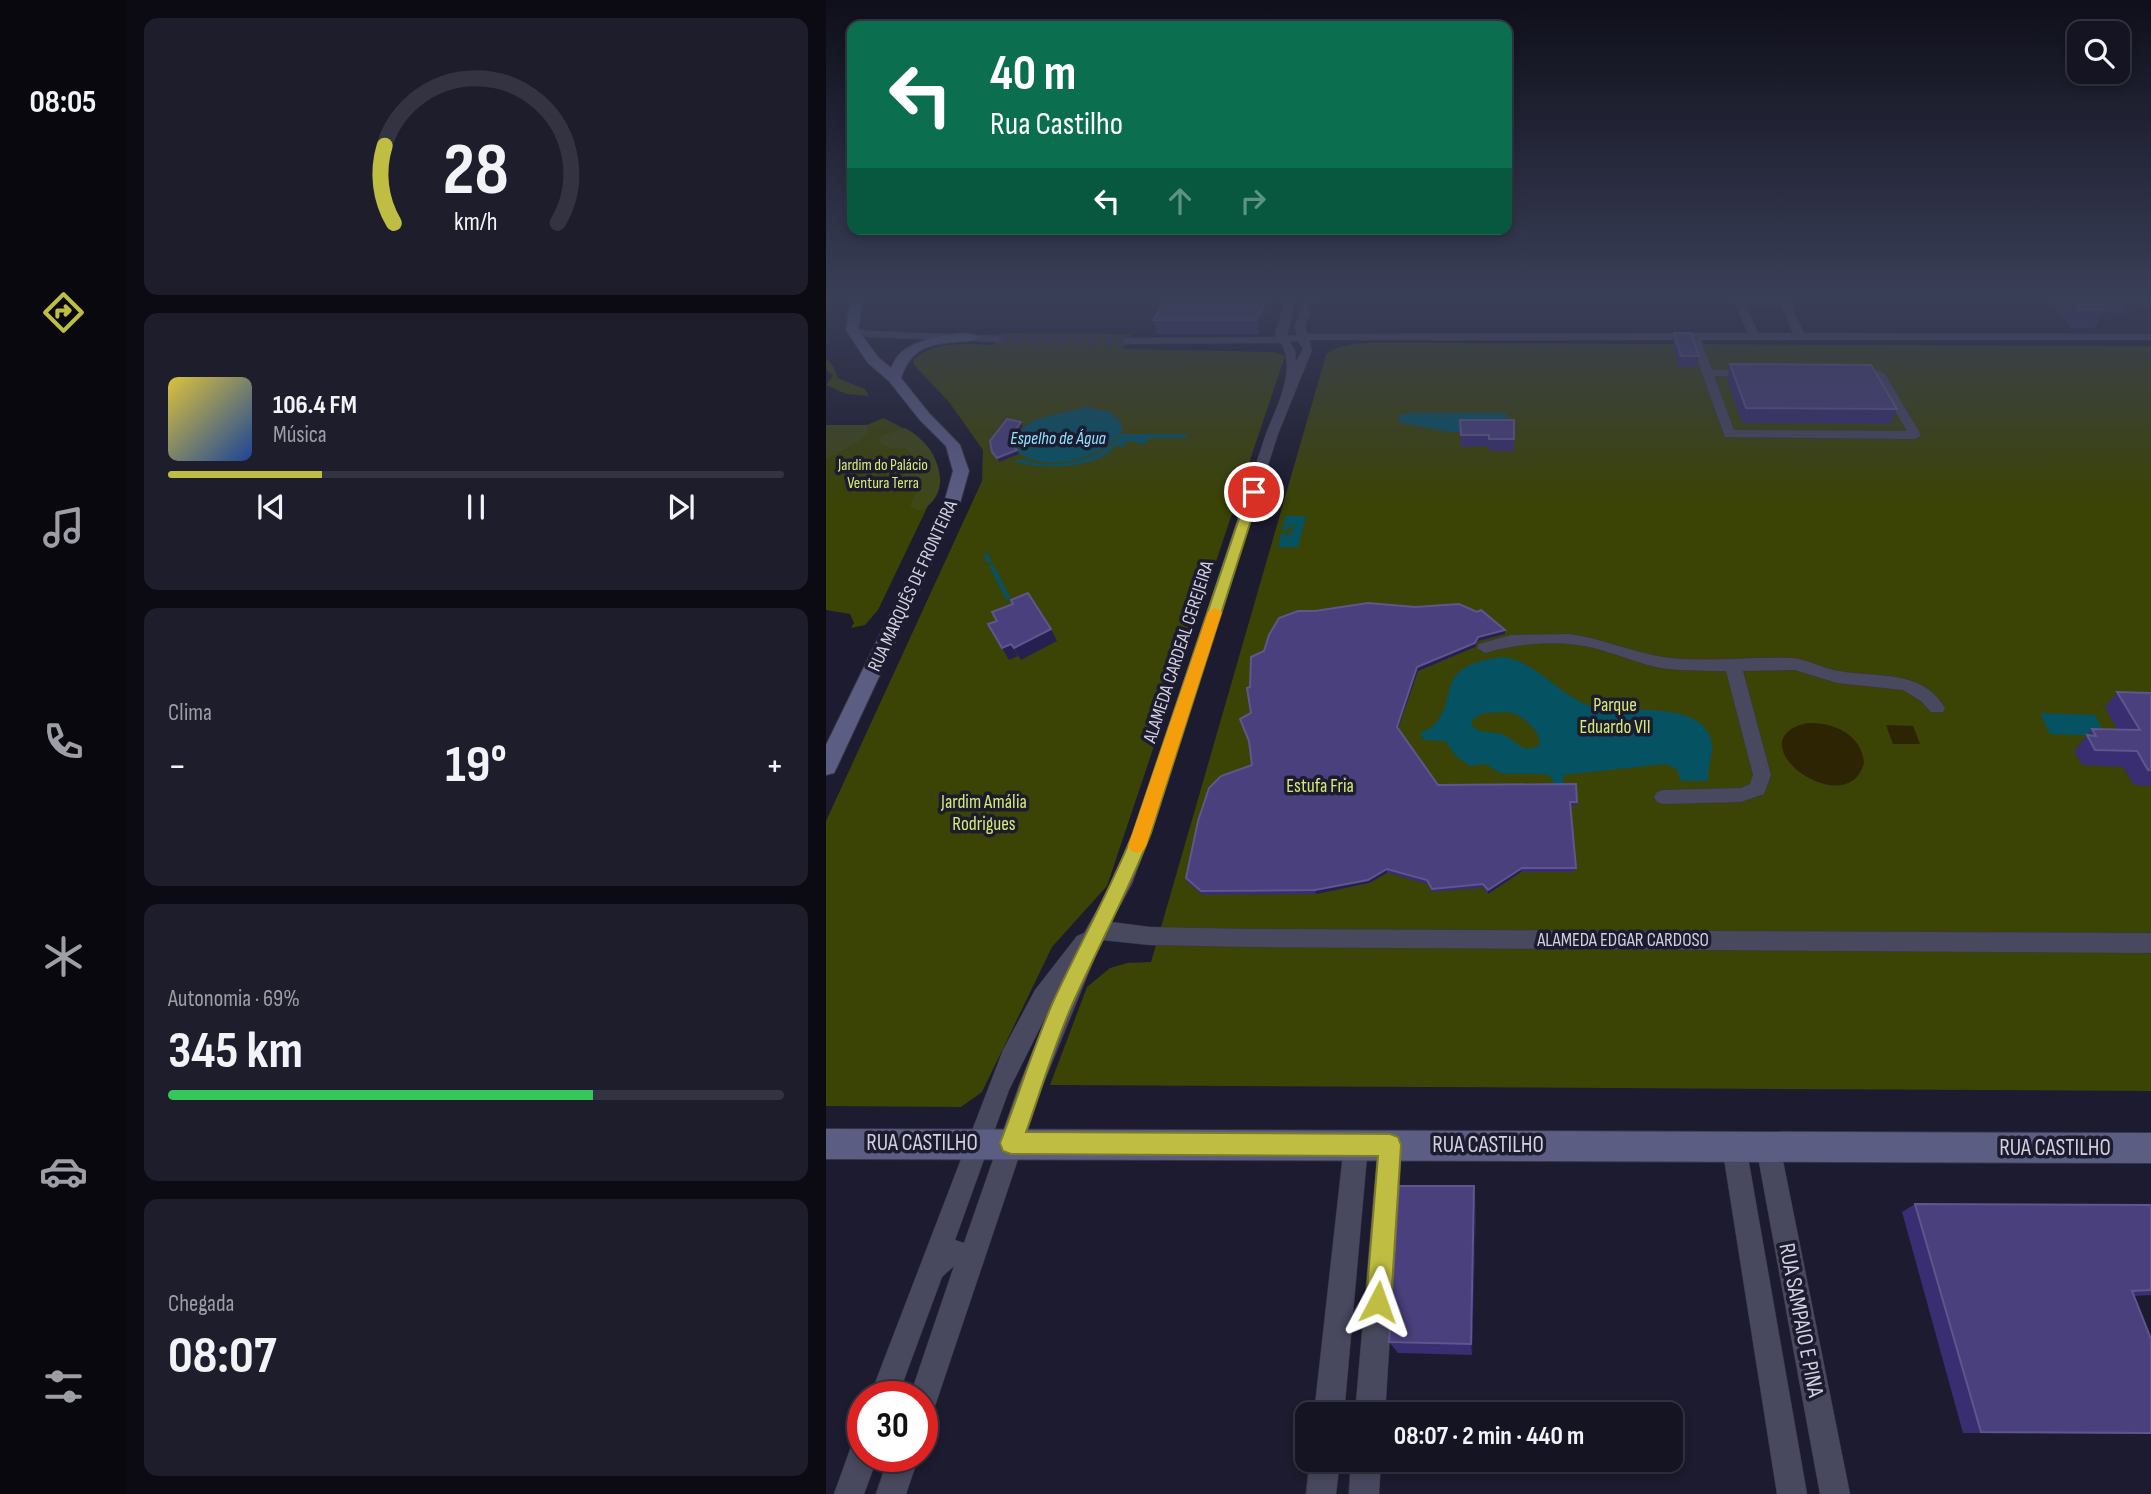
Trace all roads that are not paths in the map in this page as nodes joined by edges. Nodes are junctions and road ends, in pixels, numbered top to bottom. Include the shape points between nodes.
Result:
1 (882, 366) edge
2 (890, 366) edge
3 (899, 366) edge
4 (1290, 366) edge
5 (1299, 366) edge
6 (1705, 366) edge
7 (1707, 373) junction
8 (1773, 373) edge
9 (1838, 373) edge
10 (895, 374) junction
11 (1291, 383) junction
12 (1485, 648) dead end
13 (1733, 665) junction
14 (1937, 708) dead end
15 (826, 767) edge
16 (1663, 797) dead end
17 (1096, 930) junction
18 (2151, 943) edge
19 (978, 1143) junction
20 (1011, 1143) junction
21 (826, 1144) edge
22 (1356, 1145) junction
23 (1390, 1145) junction
24 (1734, 1146) junction
25 (1768, 1146) junction
26 (2151, 1148) edge
27 (931, 1269) junction
28 (968, 1269) junction
29 (890, 1381) edge
30 (930, 1381) edge
31 (1330, 1402) edge
32 (1371, 1402) edge
33 (857, 1472) edge
34 (899, 1472) edge
35 (1324, 1472) edge
36 (1365, 1472) edge
37 (849, 1494) edge
38 (891, 1494) edge
39 (1321, 1494) edge
40 (1364, 1494) edge
41 (1793, 1494) edge
42 (1835, 1494) edge

1 - 10 main road, RUA MARQUÊS DE FRONTEIRA
2 - 10 main road, RUA MARQUÊS DE FRONTEIRA
3 - 10 main road
4 - 11 street, ALAMEDA CARDEAL CEREJEIRA
5 - 11 street, ALAMEDA CARDEAL CEREJEIRA
6 - 7 street
7 - 8 street
7 - 9 street via 1729,434 1915,435 1879,374
10 - 15 main road, RUA MARQUÊS DE FRONTEIRA via 924,416 953,445 960,462 960,481
11 - 17 street, ALAMEDA CARDEAL CEREJEIRA via 1142,833 1122,884
12 - 13 street via 1511,640 1569,639 1659,662
13 - 14 street via 1795,664 1837,677 1907,684
13 - 16 street via 1762,775 1758,789 1741,795
17 - 18 street, ALAMEDA EDGAR CARDOSO via 1251,938
17 - 19 street via 1063,966 1034,1014 999,1085
17 - 20 street via 1061,1008
19 - 20 main road, RUA CASTILHO
19 - 21 main road, RUA CASTILHO
19 - 27 street
20 - 22 main road, RUA CASTILHO
20 - 28 street
22 - 23 main road, RUA CASTILHO
22 - 31 street
23 - 24 main road, RUA CASTILHO
23 - 32 street
24 - 25 main road, RUA CASTILHO
24 - 41 street, RUA SAMPAIO E PINA
25 - 26 main road, RUA CASTILHO
25 - 42 street, RUA SAMPAIO E PINA
27 - 28 street via 956,1252 968,1260
27 - 29 street
28 - 30 street
33 - 37 street
34 - 38 street
35 - 39 street
36 - 40 street

